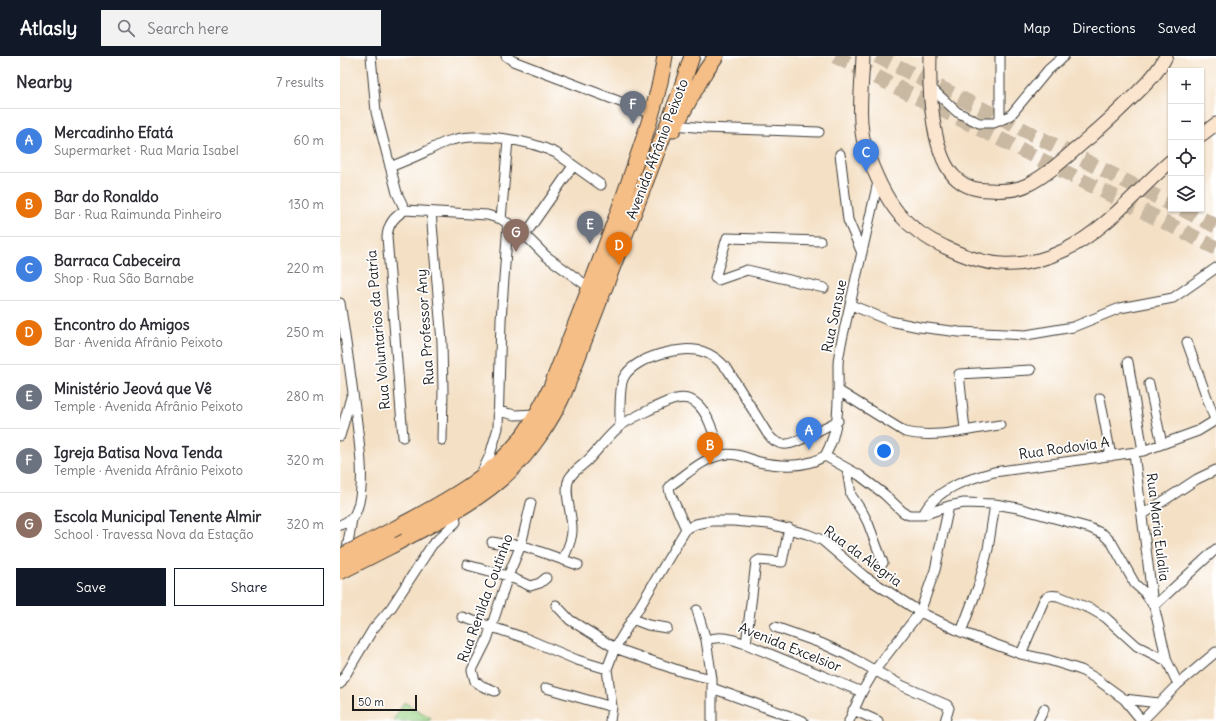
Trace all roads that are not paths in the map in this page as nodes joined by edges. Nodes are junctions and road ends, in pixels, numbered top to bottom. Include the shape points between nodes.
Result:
1 (371, 56) edge
2 (506, 56) edge
3 (665, 56) edge
4 (692, 56) edge
5 (716, 56) edge
6 (863, 56) edge
7 (930, 56) edge
8 (1000, 56) edge
9 (1064, 56) edge
10 (1166, 56) edge
11 (930, 87) junction
12 (652, 114) junction
13 (1000, 121) junction
14 (1216, 124) edge
15 (676, 126) junction
16 (819, 132) dead end
17 (1204, 133) edge
18 (508, 140) junction
19 (840, 154) dead end
20 (1168, 164) edge
21 (574, 166) junction
22 (390, 167) junction
23 (644, 182) junction
24 (878, 182) junction
25 (602, 185) dead end
26 (405, 210) junction
27 (431, 212) junction
28 (505, 221) junction
29 (525, 235) junction
30 (820, 241) dead end
31 (862, 254) junction
32 (1216, 269) edge
33 (590, 288) junction
34 (824, 288) dead end
35 (340, 303) edge
36 (851, 305) junction
37 (1187, 342) dead end
38 (1128, 362) dead end
39 (1031, 370) dead end
40 (1149, 384) dead end
41 (352, 391) junction
42 (839, 392) junction
43 (1100, 398) dead end
44 (498, 411) junction
45 (538, 414) junction
46 (1215, 420) edge
47 (838, 421) junction
48 (1000, 425) dead end
49 (620, 426) junction
50 (965, 430) junction
51 (340, 435) edge
52 (404, 437) dead end
53 (442, 440) dead end
54 (1162, 444) junction
55 (1138, 452) junction
56 (720, 455) junction
57 (825, 456) junction
58 (1111, 456) junction
59 (847, 469) junction
60 (1216, 470) edge
61 (479, 479) junction
62 (531, 503) dead end
63 (995, 504) junction
64 (949, 506) junction
65 (923, 515) junction
66 (1142, 515) junction
67 (455, 517) junction
68 (347, 519) edge
69 (340, 525) edge
70 (789, 528) junction
71 (686, 529) junction
72 (492, 542) dead end
73 (521, 545) junction
74 (340, 546) edge
75 (1216, 549) edge
76 (563, 559) junction
77 (883, 563) dead end
78 (578, 564) dead end
79 (466, 565) dead end
80 (341, 567) edge
81 (508, 576) junction
82 (546, 578) dead end
83 (556, 605) dead end
84 (1154, 606) junction
85 (697, 610) dead end
86 (920, 612) junction
87 (462, 617) dead end
88 (632, 619) junction
89 (775, 627) dead end
90 (491, 628) junction
91 (667, 628) dead end
92 (961, 632) junction
93 (706, 640) junction
94 (746, 644) junction
95 (615, 648) junction
96 (1216, 652) edge
97 (1021, 654) junction
98 (1167, 660) junction
99 (607, 669) junction
100 (875, 670) junction
101 (712, 683) junction
102 (340, 684) edge
103 (1178, 684) junction
104 (546, 688) dead end
105 (495, 691) dead end
106 (862, 692) junction
107 (1124, 699) junction
108 (1159, 703) junction
109 (612, 707) junction
110 (1044, 709) dead end
111 (853, 710) junction
112 (610, 721) edge
113 (712, 721) edge
114 (803, 721) edge
115 (848, 721) edge
116 (878, 721) edge
117 (945, 721) edge
118 (1038, 721) edge
119 (1142, 721) edge

1 - 22 street via 376,112
2 - 12 street via 513,61
3 - 12 main road, Avenida Afrânio Peixoto
4 - 23 main road, Avenida Afrânio Peixoto
5 - 15 main road
6 - 24 street via 861,120 865,146
7 - 11 street
8 - 13 street
9 - 13 street via 1048,70 1010,116
10 - 11 street via 1156,74 1115,116 1042,177 1026,186 1005,191 976,190 956,180 950,172 934,128
11 - 13 street via 957,112 979,123
12 - 33 main road, Avenida Afrânio Peixoto
14 - 17 street
15 - 16 street
15 - 23 main road
18 - 21 street via 548,149
18 - 22 street via 454,139
18 - 28 street
19 - 31 street via 848,220
20 - 24 street via 1084,239 1052,256 1014,264 991,264 976,260 927,238 916,231 898,212
21 - 25 street
21 - 29 street
22 - 26 street
23 - 67 main road, Avenida Afrânio Peixoto via 558,405 536,440 510,471
24 - 31 street, Rua Sansue
26 - 27 street
26 - 52 street, Rua Voluntarios da Patría via 397,215 387,229
27 - 28 street via 487,215
27 - 53 street, Rua Professor Any via 442,342
28 - 29 street
28 - 44 street
29 - 33 street via 546,256
30 - 34 street via 727,238 717,279 747,270
31 - 36 street, Rua Sansue
32 - 36 street via 1173,298 1120,308 1073,327 1026,334 959,332 919,327 890,321
33 - 45 main road, Avenida Afrânio Peixoto
35 - 41 street
36 - 42 street, Rua Sansue via 838,364
37 - 46 street
38 - 55 street, Rua Maria Eulalia
39 - 50 street via 959,374
40 - 54 street
41 - 51 street
41 - 68 street via 361,463 358,508
42 - 47 street, Rua Sansue
42 - 50 street via 905,432 940,434
43 - 58 street
44 - 45 street via 515,415
44 - 61 street via 495,440
45 - 61 main road, Avenida Afrânio Peixoto via 509,452
46 - 54 street, Rua Rodovia A via 1198,431
47 - 49 street via 791,444 776,442 770,438 723,364 703,351 679,350 649,358 627,372 622,379
47 - 57 street, Rua Sansue
48 - 50 street
49 - 56 street via 667,402 678,398 689,399 697,404 709,421
49 - 76 street via 568,480 572,530
54 - 55 street, Rua Rodovia A
55 - 58 street, Rua Rodovia A
55 - 66 street, Rua Maria Eulalia
56 - 57 street via 735,455 775,464 810,463
56 - 71 street via 702,463 669,488
57 - 59 street
58 - 65 street, Rua Rodovia A via 983,475 953,486 939,496
59 - 65 street via 884,494 903,512 909,515
59 - 77 street via 851,495 868,523
60 - 66 street via 1197,479
61 - 80 main road, Avenida Afrânio Peixoto, bridge via 398,527
62 - 73 street, Rua Renilda Coutinho
63 - 64 street via 964,503
63 - 84 street via 1018,508 1103,534 1112,543 1135,584
63 - 92 street via 988,549 978,587
64 - 65 street
64 - 86 street via 936,570
66 - 84 street, Rua Maria Eulalia
67 - 80 main road, Avenida Afrânio Peixoto, bridge
67 - 102 street via 432,545 391,608 373,629
68 - 69 street
68 - 80 street
70 - 71 street, Rua da Alegria via 769,524 711,521
70 - 86 street, Rua da Alegria via 822,540 864,576
70 - 94 street via 782,562 756,562
71 - 88 street
72 - 73 street
73 - 76 street
73 - 81 street, Rua Renilda Coutinho
74 - 80 street via 344,555
75 - 84 street
76 - 78 street
79 - 81 street
81 - 82 street via 530,586 540,584
81 - 90 street, Rua Renilda Coutinho
83 - 95 street via 570,620
84 - 98 street, Rua Maria Eulalia
85 - 93 street
86 - 92 street, Rua da Alegria
86 - 100 street
87 - 90 street
88 - 91 street
88 - 95 street
89 - 100 street via 823,644
90 - 99 street
90 - 105 street, Rua Renilda Coutinho via 472,670 474,681
92 - 97 street, Rua da Alegria
93 - 94 street, Avenida Excelsior via 727,637
93 - 101 street
94 - 106 street, Avenida Excelsior
95 - 99 street
95 - 101 street
96 - 103 street
97 - 98 street via 1044,600 1054,595 1105,617 1137,646
97 - 107 street, Rua da Alegria via 1081,670
98 - 103 street, Rua Maria Eulalia
99 - 109 street
100 - 106 street
100 - 117 street via 903,686 947,705 949,708
101 - 113 street
101 - 114 street
103 - 108 street
104 - 109 street
106 - 111 street
107 - 108 street, Rua da Alegria
107 - 119 street, Rua da Alegria
108 - 119 street
109 - 112 street
110 - 118 street
111 - 115 street
111 - 116 street

